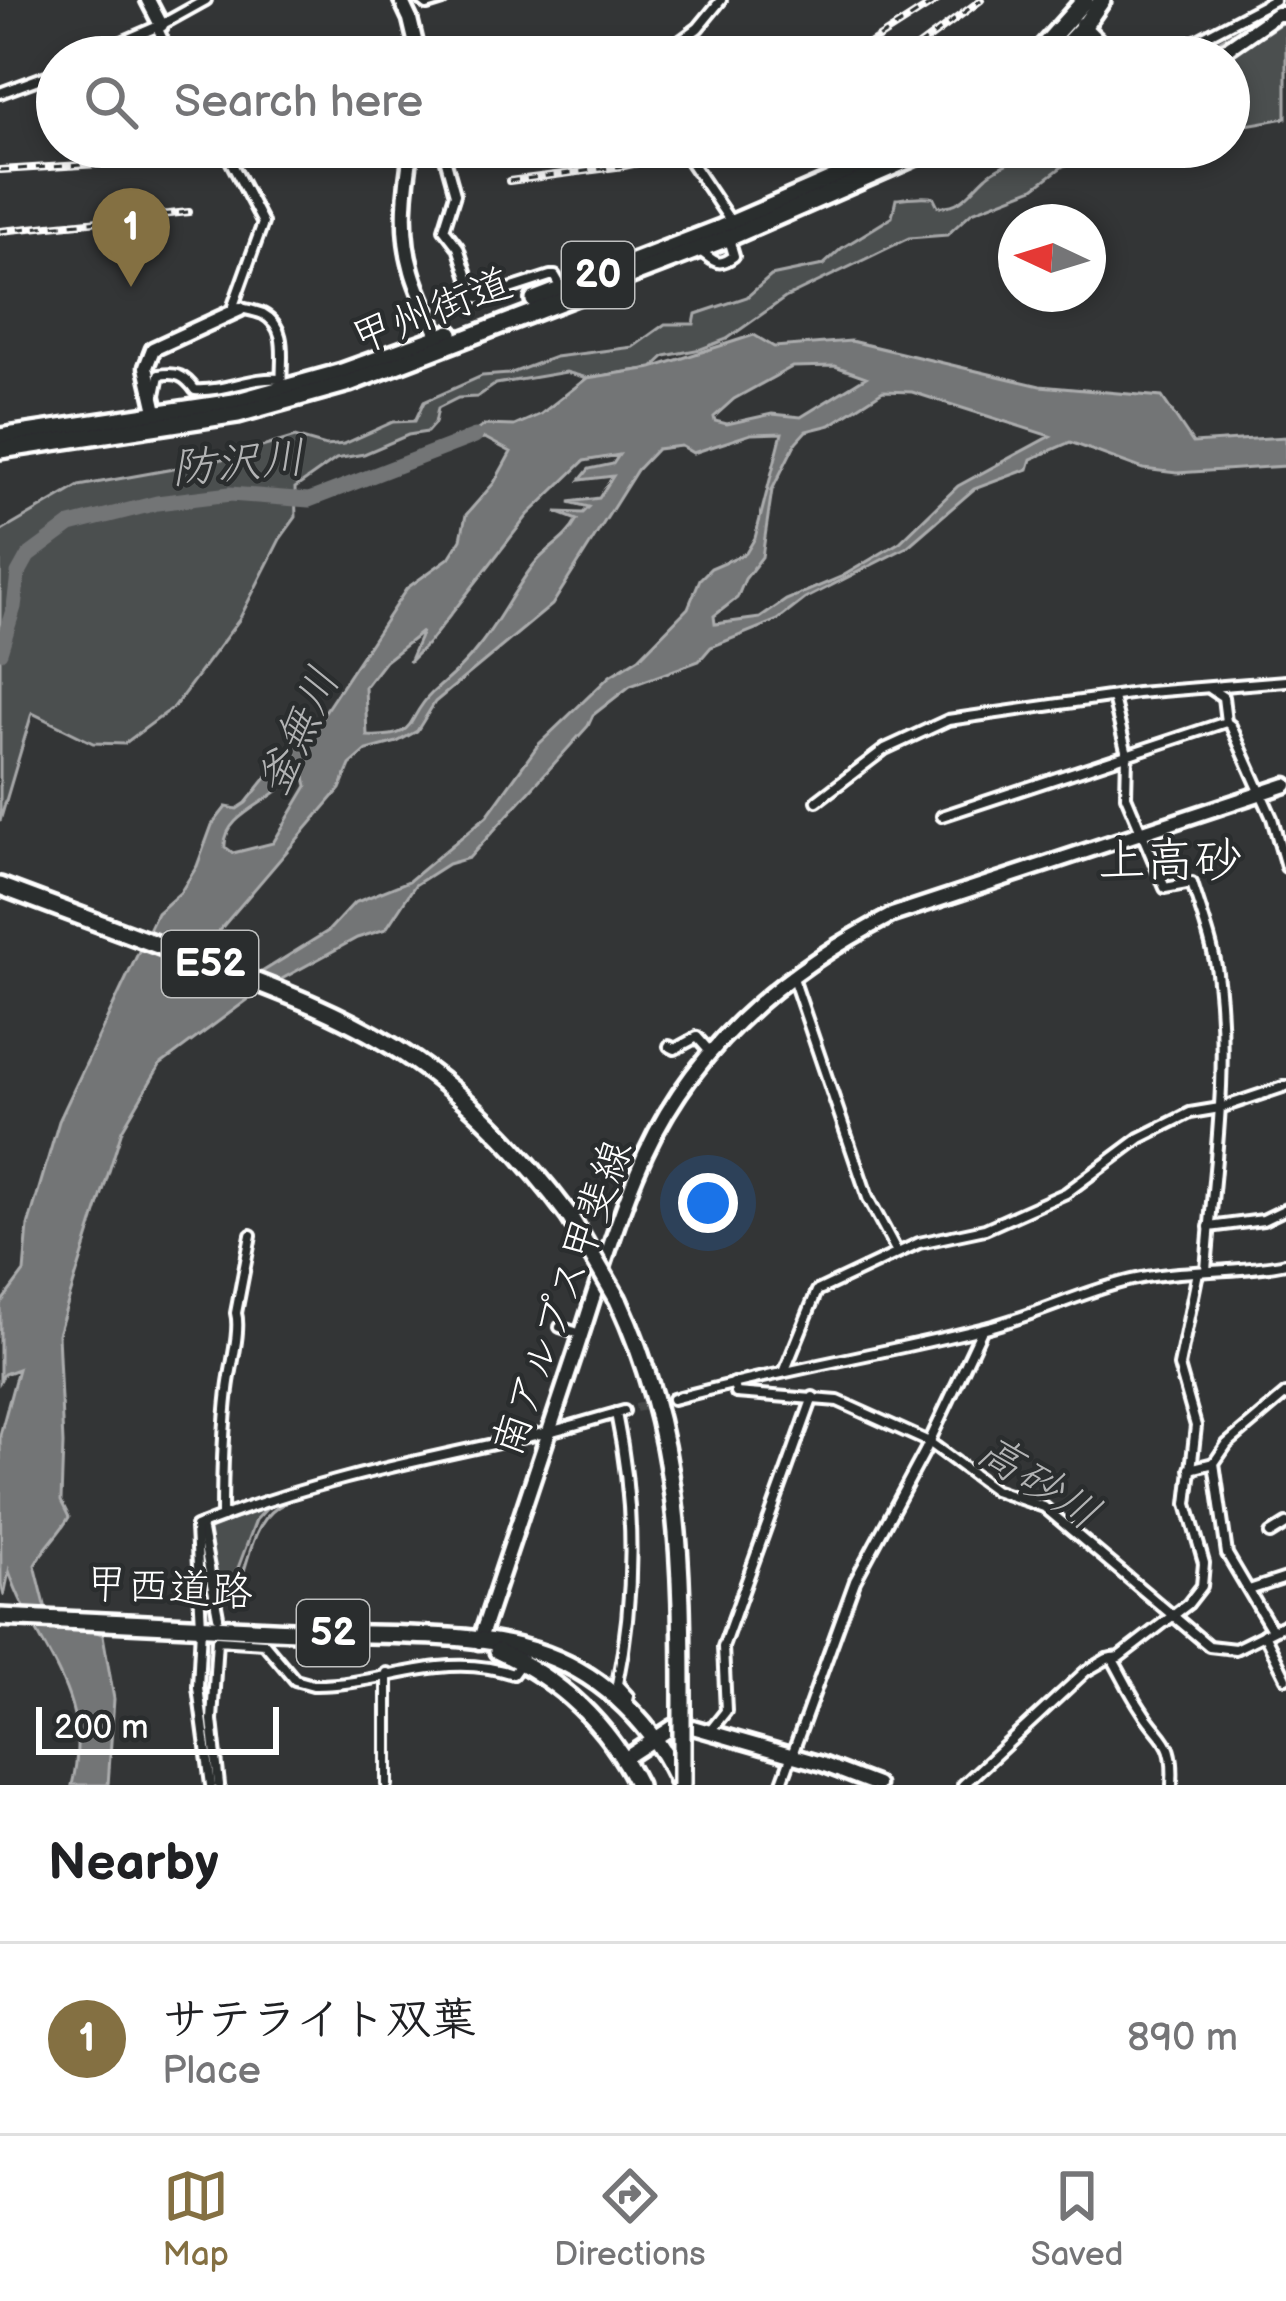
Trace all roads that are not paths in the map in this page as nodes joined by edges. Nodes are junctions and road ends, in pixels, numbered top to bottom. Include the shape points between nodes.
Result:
1 (148, 0) edge
2 (206, 0) edge
3 (401, 0) edge
4 (421, 0) edge
5 (443, 0) edge
6 (721, 0) edge
7 (1085, 0) edge
8 (1102, 0) edge
9 (1278, 0) edge
10 (1286, 14) edge
11 (1077, 22) junction
12 (159, 26) junction
13 (132, 36) edge
14 (163, 36) edge
15 (414, 36) edge
16 (687, 36) edge
17 (1060, 36) edge
18 (1068, 36) edge
19 (1093, 36) edge
20 (1206, 36) edge
21 (1246, 36) edge
22 (36, 80) edge
23 (0, 93) edge
24 (234, 168) edge
25 (409, 168) edge
26 (448, 168) edge
27 (694, 168) edge
28 (862, 168) edge
29 (884, 168) edge
30 (727, 230) junction
31 (562, 289) junction
32 (240, 309) junction
33 (440, 342) junction
34 (282, 384) junction
35 (157, 415) junction
36 (0, 437) edge
37 (0, 450) edge
38 (1286, 680) edge
39 (1177, 690) junction
40 (1113, 698) junction
41 (1226, 722) junction
42 (1127, 754) junction
43 (1286, 785) edge
44 (1262, 793) junction
45 (817, 801) dead end
46 (942, 816) dead end
47 (1142, 832) junction
48 (1286, 867) edge
49 (0, 886) edge
50 (793, 975) junction
51 (669, 1046) dead end
52 (711, 1053) junction
53 (1286, 1086) edge
54 (1220, 1108) junction
55 (1286, 1209) edge
56 (1209, 1227) junction
57 (251, 1234) dead end
58 (897, 1252) junction
59 (1286, 1263) edge
60 (1202, 1271) junction
61 (560, 1327) dead end
62 (982, 1329) junction
63 (582, 1334) junction
64 (785, 1370) junction
65 (734, 1383) junction
66 (1286, 1394) edge
67 (813, 1397) junction
68 (673, 1400) tunnel mouth
69 (550, 1432) junction
70 (929, 1442) junction
71 (1214, 1463) junction
72 (1190, 1469) junction
73 (222, 1517) junction
74 (1286, 1523) edge
75 (201, 1526) junction
76 (1270, 1534) dead end
77 (1286, 1578) edge
78 (1250, 1590) junction
79 (218, 1616) dead end
80 (0, 1617) edge
81 (1171, 1617) junction
82 (1286, 1624) edge
83 (194, 1626) junction
84 (1268, 1632) junction
85 (479, 1642) junction
86 (1112, 1658) junction
87 (521, 1661) junction
88 (386, 1673) junction
89 (1286, 1678) edge
90 (626, 1707) junction
91 (709, 1732) junction
92 (654, 1739) junction
93 (794, 1756) junction
94 (625, 1759) junction
95 (215, 1785) edge
96 (386, 1785) edge
97 (638, 1785) edge
98 (681, 1785) edge
99 (781, 1785) edge
100 (877, 1785) edge
101 (963, 1785) edge
102 (1172, 1785) edge

1 - 12 main road
2 - 12 street
3 - 15 main road
4 - 5 street
6 - 16 street
7 - 11 highway
8 - 11 highway
9 - 10 street
9 - 20 street
10 - 21 main road
11 - 17 highway
11 - 18 highway
11 - 19 main road
12 - 13 street
12 - 14 street
22 - 23 street
24 - 32 street via 263,223 233,306
25 - 33 main road via 406,241
26 - 31 street via 455,194 444,229 474,296 550,276
27 - 30 street, bridge
28 - 30 highway, 甲州街道 / 20
29 - 30 highway, 甲州街道 / 20
30 - 31 highway, 甲州街道 / 20
30 - 33 highway, 甲州街道 / 20 via 698,250
31 - 33 highway, 甲州街道 / 20
32 - 34 street via 266,315 279,332
32 - 35 main road via 153,349 146,367
33 - 34 highway, 甲州街道 / 20
33 - 35 highway, 甲州街道 / 20 via 288,401
34 - 35 highway, 甲州街道 / 20
34 - 35 street via 267,378 195,390 186,378 159,375
35 - 36 highway, 甲州街道 / 20
35 - 37 highway, 甲州街道 / 20
38 - 39 street
39 - 40 street
39 - 41 street via 1220,692
40 - 42 street
40 - 45 street via 937,723 885,749
41 - 42 street
41 - 44 street
42 - 46 street
42 - 47 street via 1126,796
43 - 44 main road, 南アルプス甲斐線
44 - 47 main road, 南アルプス甲斐線
44 - 48 street
47 - 50 main road, 南アルプス甲斐線 via 892,915
47 - 54 street via 1165,888 1192,883 1216,966
49 - 98 highway, E52, bridge via 282,991 411,1059 513,1147 569,1217 619,1300 653,1386 672,1470
50 - 52 main road, 南アルプス甲斐線 via 760,998
50 - 58 street via 868,1198
51 - 52 street via 697,1037
52 - 63 main road, 南アルプス甲斐線 via 636,1172
53 - 54 street
54 - 56 street
54 - 58 street via 1140,1138 1066,1193 986,1229
55 - 56 street
56 - 60 street
57 - 73 street via 229,1379
58 - 64 street via 817,1291
59 - 60 street
60 - 62 street via 1133,1279
60 - 72 street via 1179,1354 1196,1426
61 - 63 street
62 - 64 street
62 - 70 street
63 - 69 main road, 南アルプス甲斐線
64 - 65 street
65 - 67 street via 736,1393
65 - 68 street
66 - 71 street
67 - 70 street
67 - 91 street via 723,1647 725,1711
69 - 73 street via 420,1457
69 - 85 main road, 南アルプス甲斐線
69 - 90 street via 620,1412 632,1534 617,1684
70 - 81 street via 994,1490 1043,1507
70 - 93 street via 850,1592
71 - 72 street
71 - 78 street via 1227,1554
72 - 81 street via 1186,1504 1204,1575 1197,1595
73 - 75 street
74 - 76 street
75 - 79 street
75 - 83 street
77 - 78 street
78 - 84 street
80 - 83 highway, 甲西道路 / 52
81 - 84 street via 1209,1646 1235,1649
81 - 86 street
82 - 84 street
83 - 85 highway, 甲西道路 / 52
83 - 95 street
84 - 89 street
85 - 87 highway, 甲西道路 / 52
85 - 90 highway, 甲西道路 / 52 via 545,1655
86 - 101 street via 1086,1671
86 - 102 street via 1144,1715 1166,1735
87 - 88 street via 513,1674 488,1665
87 - 94 highway, 甲西道路 / 52 via 565,1691
88 - 95 street via 303,1684 264,1643 217,1640
88 - 96 street
90 - 92 highway, 甲西道路 / 52
91 - 92 main road via 680,1726
91 - 93 main road
92 - 94 main road
92 - 98 highway, 甲西道路 / 52
93 - 99 street
93 - 100 main road
94 - 97 highway, 甲西道路 / 52

